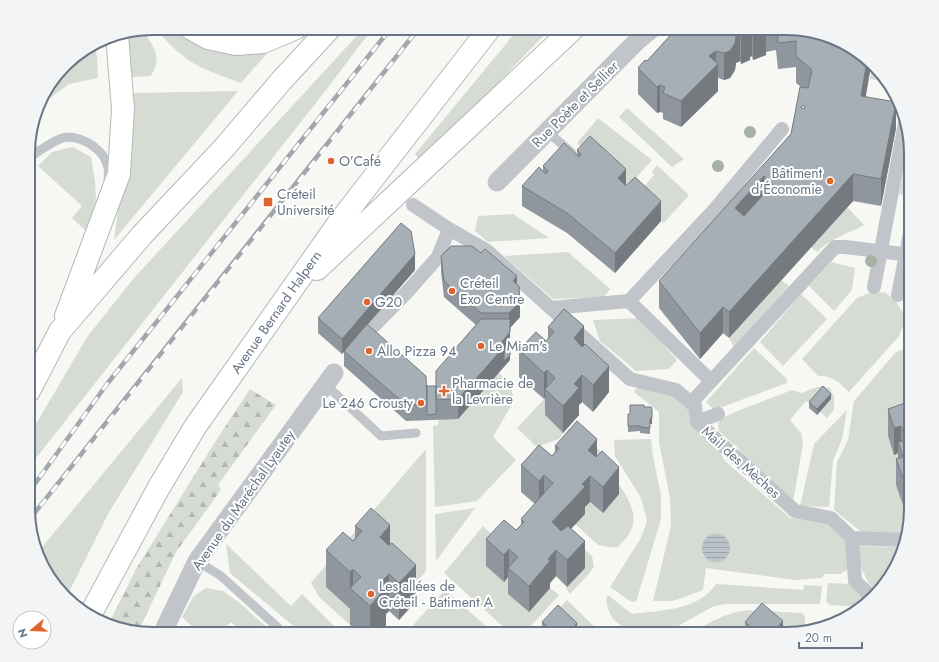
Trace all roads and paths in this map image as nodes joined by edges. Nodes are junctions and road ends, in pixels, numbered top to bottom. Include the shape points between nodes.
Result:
1 (203, 35) edge
2 (280, 35) edge
3 (324, 35) edge
4 (485, 35) edge
5 (567, 35) edge
6 (644, 35) edge
7 (117, 41) edge
8 (782, 129) dead end
9 (548, 132) junction
10 (903, 136) edge
11 (35, 154) edge
12 (580, 160) edge
13 (497, 182) dead end
14 (413, 205) dead end
15 (106, 210) junction
16 (449, 229) junction
17 (880, 251) junction
18 (904, 254) edge
19 (904, 271) edge
20 (874, 287) dead end
21 (898, 295) dead end
22 (284, 300) junction
23 (629, 301) junction
24 (551, 308) junction
25 (60, 331) junction
26 (363, 337) edge
27 (35, 379) edge
28 (330, 379) joint
29 (711, 381) junction
30 (691, 403) junction
31 (718, 414) dead end
32 (698, 422) junction
33 (416, 433) dead end
34 (852, 538) junction
35 (900, 541) edge
36 (198, 561) junction
37 (868, 593) edge
38 (93, 610) edge
39 (165, 627) edge
40 (277, 627) edge

1 - 2 highway via 236,44 263,42
3 - 25 highway via 224,148 142,235
4 - 22 highway, Avenue Bernard Halpern via 340,221
5 - 22 highway
6 - 9 street, Rue Poète et Sellier
7 - 15 highway via 123,110 119,174
8 - 23 street via 715,209
9 - 12 lane
9 - 13 street, Rue Poète et Sellier
10 - 17 street
11 - 15 lane via 66,137 85,140 101,152 108,168
14 - 16 street, Mail des Mèches
15 - 25 highway
16 - 24 street, Mail des Mèches via 486,250
16 - 26 street via 438,258
17 - 18 street
17 - 20 street
17 - 29 street via 835,247
19 - 21 street
22 - 38 highway, Avenue Bernard Halpern via 195,427 158,489
23 - 24 street
23 - 29 street
24 - 30 street, Mail des Mèches via 630,379 676,390
25 - 27 highway
28 - 33 lane via 381,436
28 - 36 street, Avenue du Maréchal Lyautey
29 - 30 street
30 - 32 street, Mail des Mèches via 695,406
31 - 32 street
32 - 34 street, Mail des Mèches via 795,511 831,518
34 - 35 street
34 - 37 street via 855,581
36 - 39 street, Avenue du Maréchal Lyautey
36 - 40 lane via 221,576

